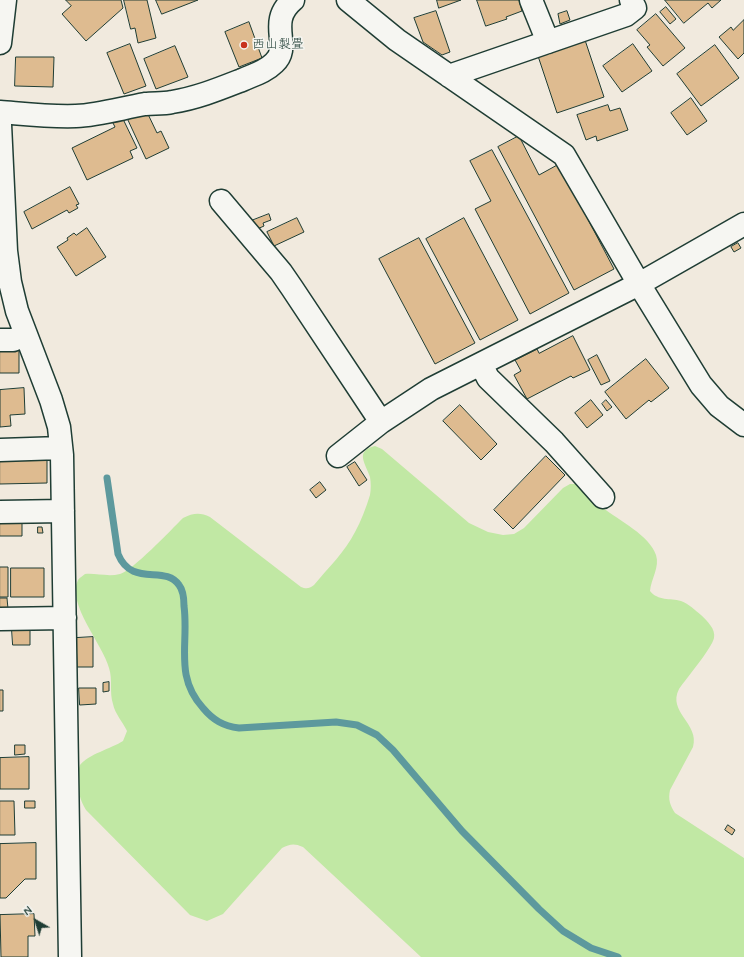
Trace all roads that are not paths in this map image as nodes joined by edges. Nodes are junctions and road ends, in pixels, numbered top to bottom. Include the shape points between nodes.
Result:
1 (5, 0) edge
2 (293, 0) edge
3 (348, 0) edge
4 (531, 0) edge
5 (631, 0) edge
6 (548, 42) junction
7 (0, 43) edge
8 (449, 76) junction
9 (0, 112) edge
10 (0, 124) edge
11 (221, 200) dead end
12 (744, 224) edge
13 (639, 284) junction
14 (26, 335) junction
15 (0, 340) edge
16 (480, 364) junction
17 (381, 422) junction
18 (744, 425) edge
19 (61, 448) junction
20 (0, 450) edge
21 (338, 456) dead end
22 (604, 496) dead end
23 (63, 511) junction
24 (0, 512) edge
25 (64, 618) junction
26 (0, 619) edge
27 (70, 957) edge

1 - 7 street
2 - 9 street via 282,13 282,42 276,61 269,68 213,91 192,98 91,115 44,116
3 - 8 street via 397,40
4 - 6 street
5 - 6 street via 635,8 626,15
6 - 8 street
8 - 13 street via 564,155
10 - 14 street via 6,251 10,282
11 - 17 street via 281,272
12 - 13 street
13 - 16 street
13 - 18 street via 701,385 719,406
14 - 15 street via 13,340
14 - 19 street via 51,400 59,427
16 - 17 street via 431,389
16 - 22 street via 488,378 554,442
17 - 21 street
19 - 20 street
19 - 23 street
23 - 24 street
23 - 25 street
25 - 26 street
25 - 27 street

